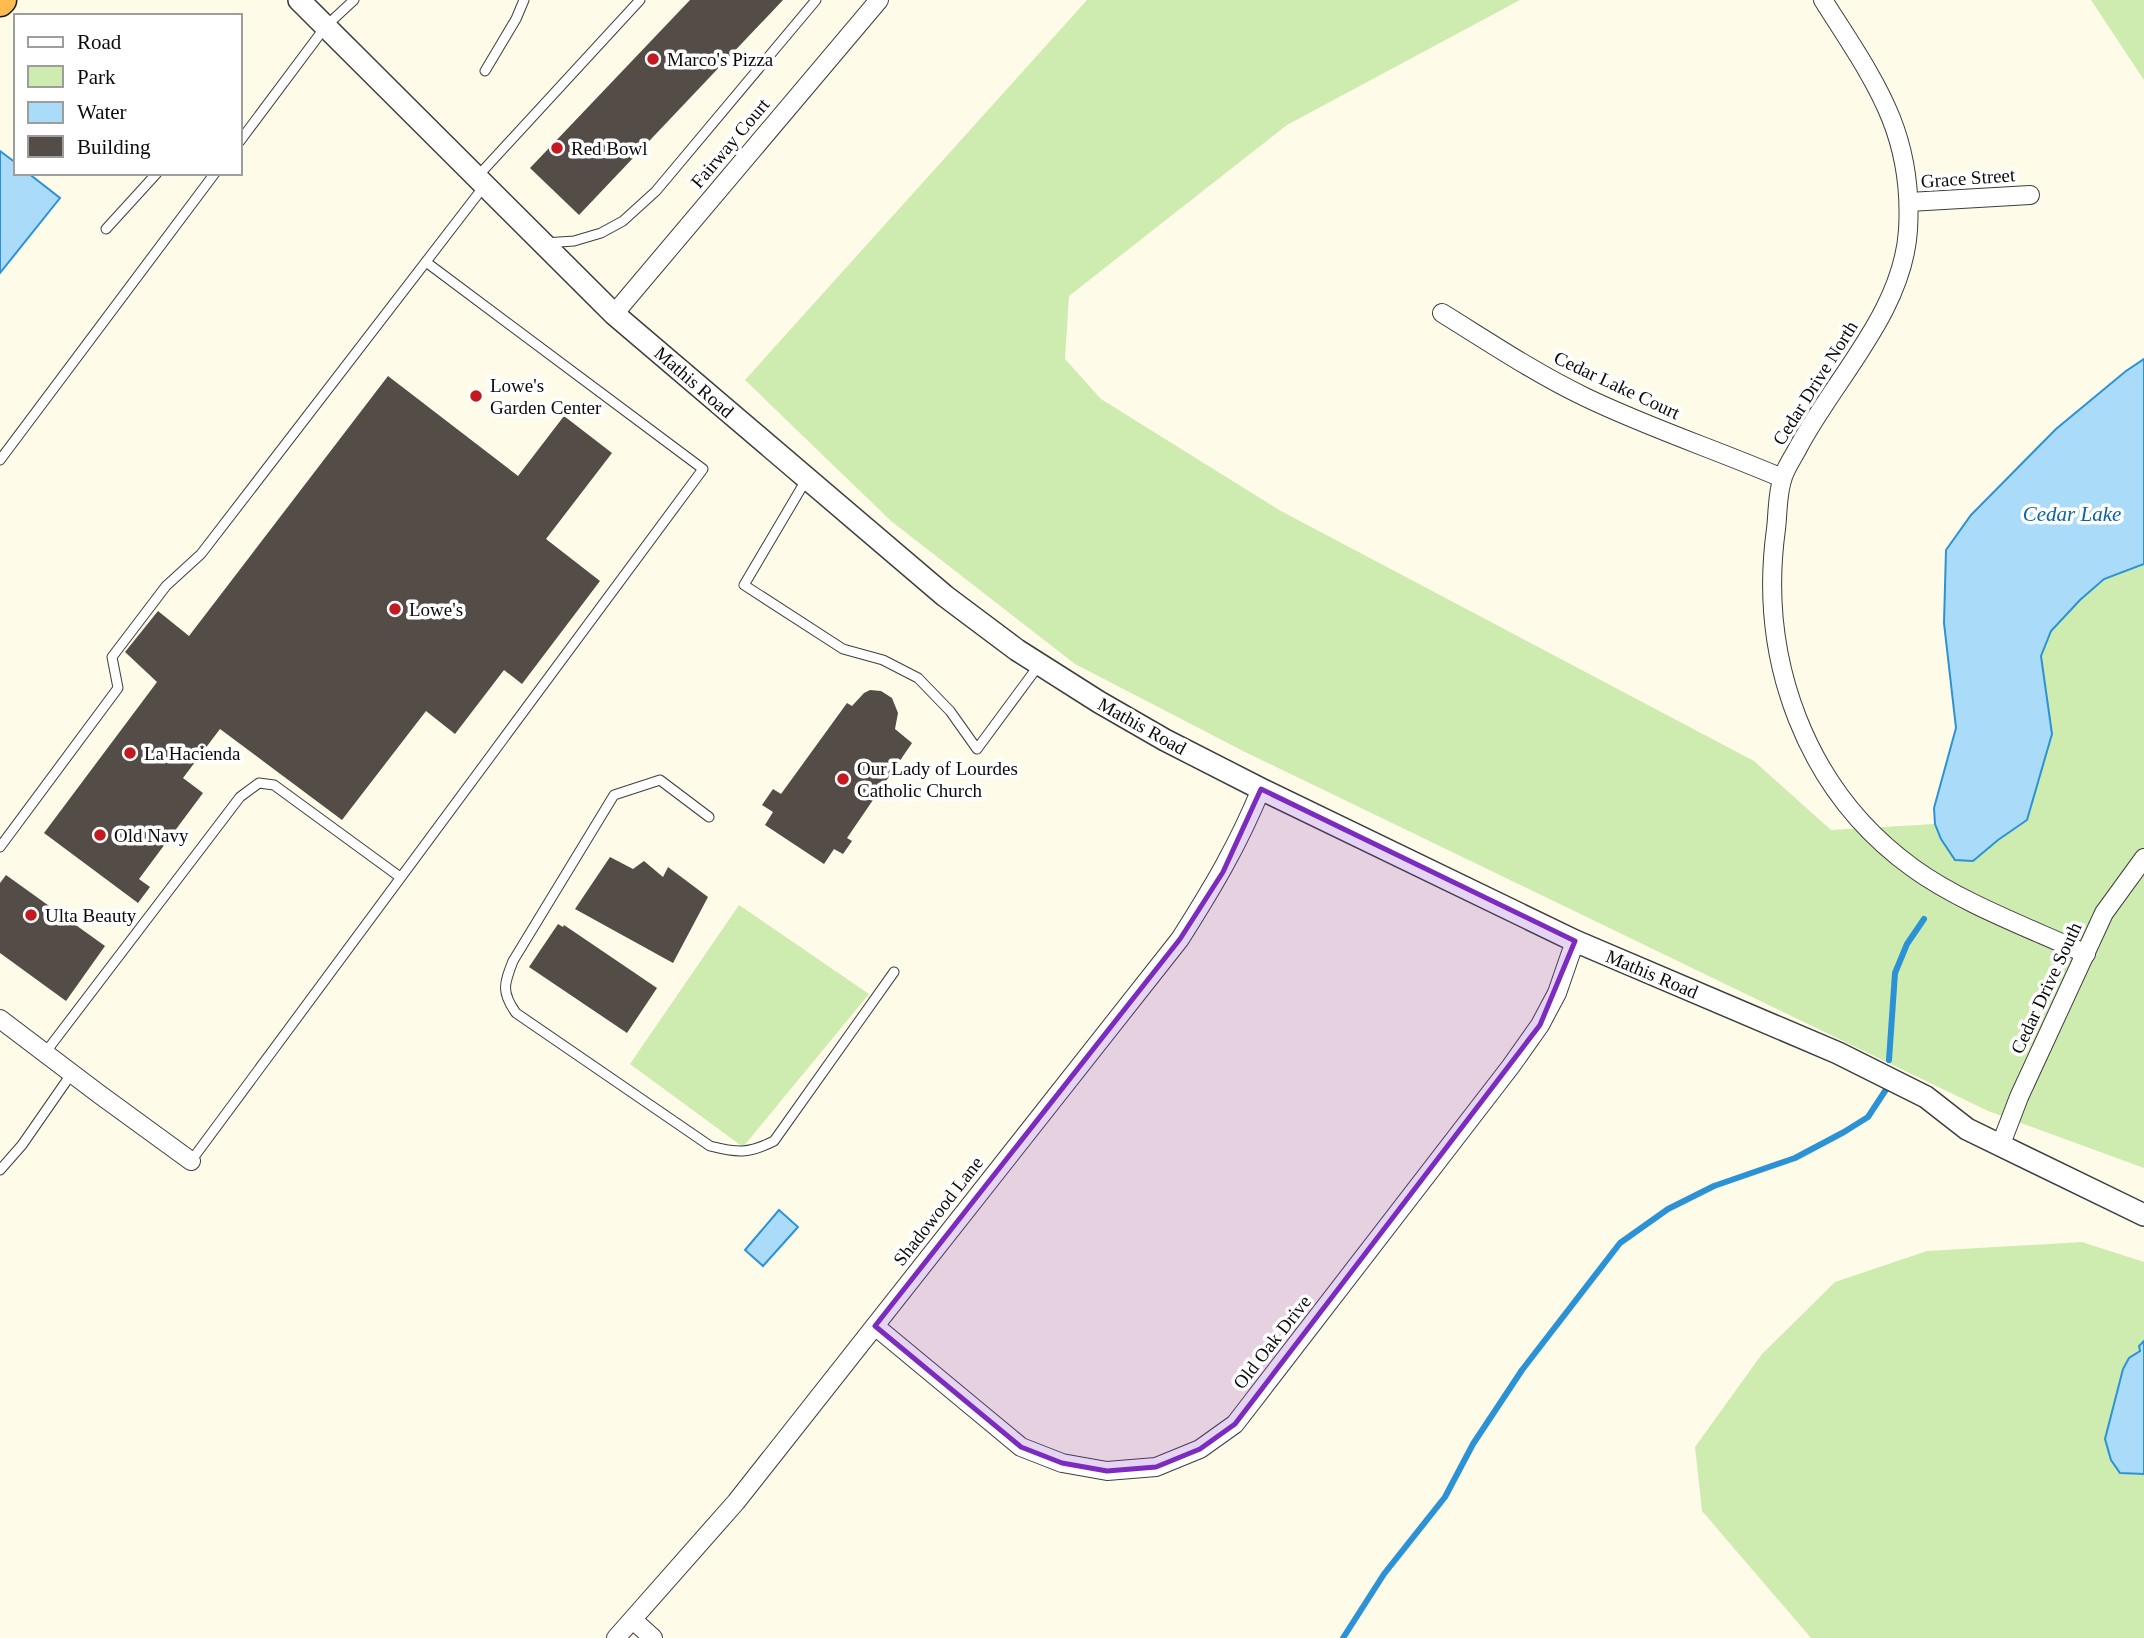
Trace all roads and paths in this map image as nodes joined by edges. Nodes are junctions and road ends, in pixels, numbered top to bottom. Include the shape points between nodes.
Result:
1 (299, 0) edge
2 (354, 0) edge
3 (524, 0) edge
4 (640, 0) edge
5 (816, 0) edge
6 (878, 0) edge
7 (1824, 0) edge
8 (326, 26) junction
9 (485, 71) dead end
10 (242, 125) edge
11 (248, 130) junction
12 (242, 138) edge
13 (155, 175) edge
14 (214, 175) edge
15 (481, 181) junction
16 (2030, 195) dead end
17 (1909, 202) junction
18 (106, 229) dead end
19 (543, 243) junction
20 (426, 262) junction
21 (1443, 313) dead end
22 (614, 314) junction
23 (0, 460) edge
24 (807, 478) junction
25 (1782, 478) junction
26 (1040, 664) junction
27 (1261, 789) junction
28 (709, 817) dead end
29 (0, 847) edge
30 (2144, 858) edge
31 (400, 877) junction
32 (1575, 941) junction
33 (2086, 954) junction
34 (894, 972) dead end
35 (0, 1018) edge
36 (45, 1053) junction
37 (72, 1073) junction
38 (2001, 1144) junction
39 (191, 1161) joint
40 (0, 1170) edge
41 (2144, 1215) edge
42 (874, 1326) junction
43 (633, 1620) junction
44 (615, 1638) edge
45 (653, 1638) edge

1 - 8 street, Mathis Road
2 - 8 lane
3 - 9 lane
4 - 15 lane
5 - 19 lane via 656,191 624,221 573,241
6 - 22 street, Fairway Court
7 - 17 street, Cedar Drive North via 1889,112 1906,162
8 - 11 lane
8 - 15 street, Mathis Road
10 - 11 lane
11 - 12 lane
13 - 18 lane
14 - 23 lane
15 - 19 street, Mathis Road
15 - 20 lane
16 - 17 street, Grace Street
17 - 25 street, Cedar Drive North via 1908,234 1890,298
19 - 22 street, Mathis Road
20 - 29 lane via 201,554 166,586 112,657 118,688
20 - 31 lane via 703,468
21 - 25 street, Cedar Lake Court via 1583,397
22 - 24 street, Mathis Road
24 - 26 street, Mathis Road via 945,596
24 - 26 lane via 744,585 843,649 883,660 918,678 950,711 976,749
25 - 33 street, Cedar Drive North via 1773,552 1774,634 1790,703 1824,771 1865,825 1915,870
26 - 27 street, Mathis Road via 1165,740
27 - 32 street, Mathis Road
27 - 42 street, Shadowood Lane via 1223,872 1180,939
28 - 34 lane via 660,780 614,795 513,961 505,984 506,1000 516,1013 710,1146 737,1153 774,1141
30 - 33 street, Cedar Drive South via 2104,913
31 - 36 lane via 274,785 258,783 240,797
31 - 39 lane
32 - 38 street, Mathis Road via 1838,1053 1926,1097 1967,1129
32 - 42 street, Old Oak Drive via 1540,1026 1511,1066 1235,1424 1200,1449 1156,1467 1107,1471 1062,1463 1021,1447
33 - 38 street, Cedar Drive South
35 - 36 street
36 - 37 street
37 - 39 street
37 - 40 lane
38 - 41 street, Mathis Road
42 - 43 street, Shadowood Lane via 736,1502
43 - 44 street, Shadowood Lane
43 - 45 street

